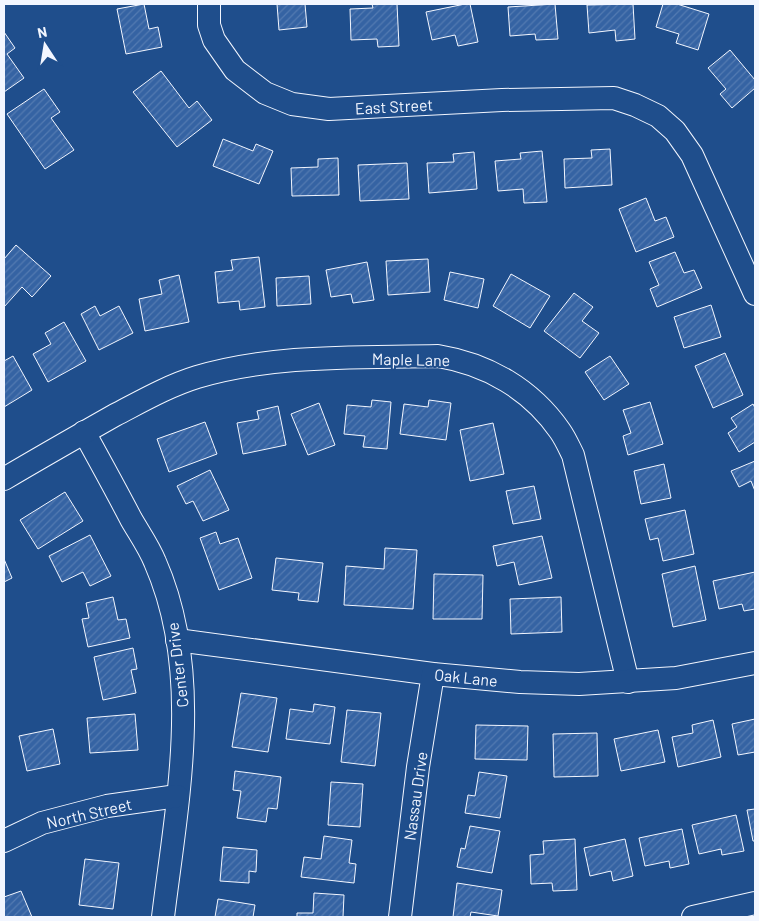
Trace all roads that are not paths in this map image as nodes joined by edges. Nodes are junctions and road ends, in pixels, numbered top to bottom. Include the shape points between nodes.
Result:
1 (209, 4) edge
2 (755, 294) edge
3 (84, 432) junction
4 (4, 479) edge
5 (177, 640) junction
6 (755, 663) edge
7 (433, 674) junction
8 (628, 682) junction
9 (178, 796) junction
10 (4, 841) edge
11 (755, 903) edge
12 (163, 917) edge
13 (400, 917) edge
14 (693, 917) edge

1 - 2 street, East Street via 209,25 214,40 235,70 264,93 292,104 329,109 614,98 658,116 675,130 692,156
3 - 4 street, Maple Lane
3 - 5 street, Center Drive via 155,561
3 - 8 street, Maple Lane via 158,392 197,377 247,365 290,360 438,356 483,368 534,400 560,431 573,455
5 - 7 street, Oak Lane
5 - 9 street, Center Drive via 183,685
6 - 8 street, Oak Lane via 676,678
7 - 8 street, Oak Lane via 520,682
7 - 13 street, Nassau Drive
9 - 10 street, North Street via 107,806 42,823
9 - 12 street, Center Drive
11 - 14 street

